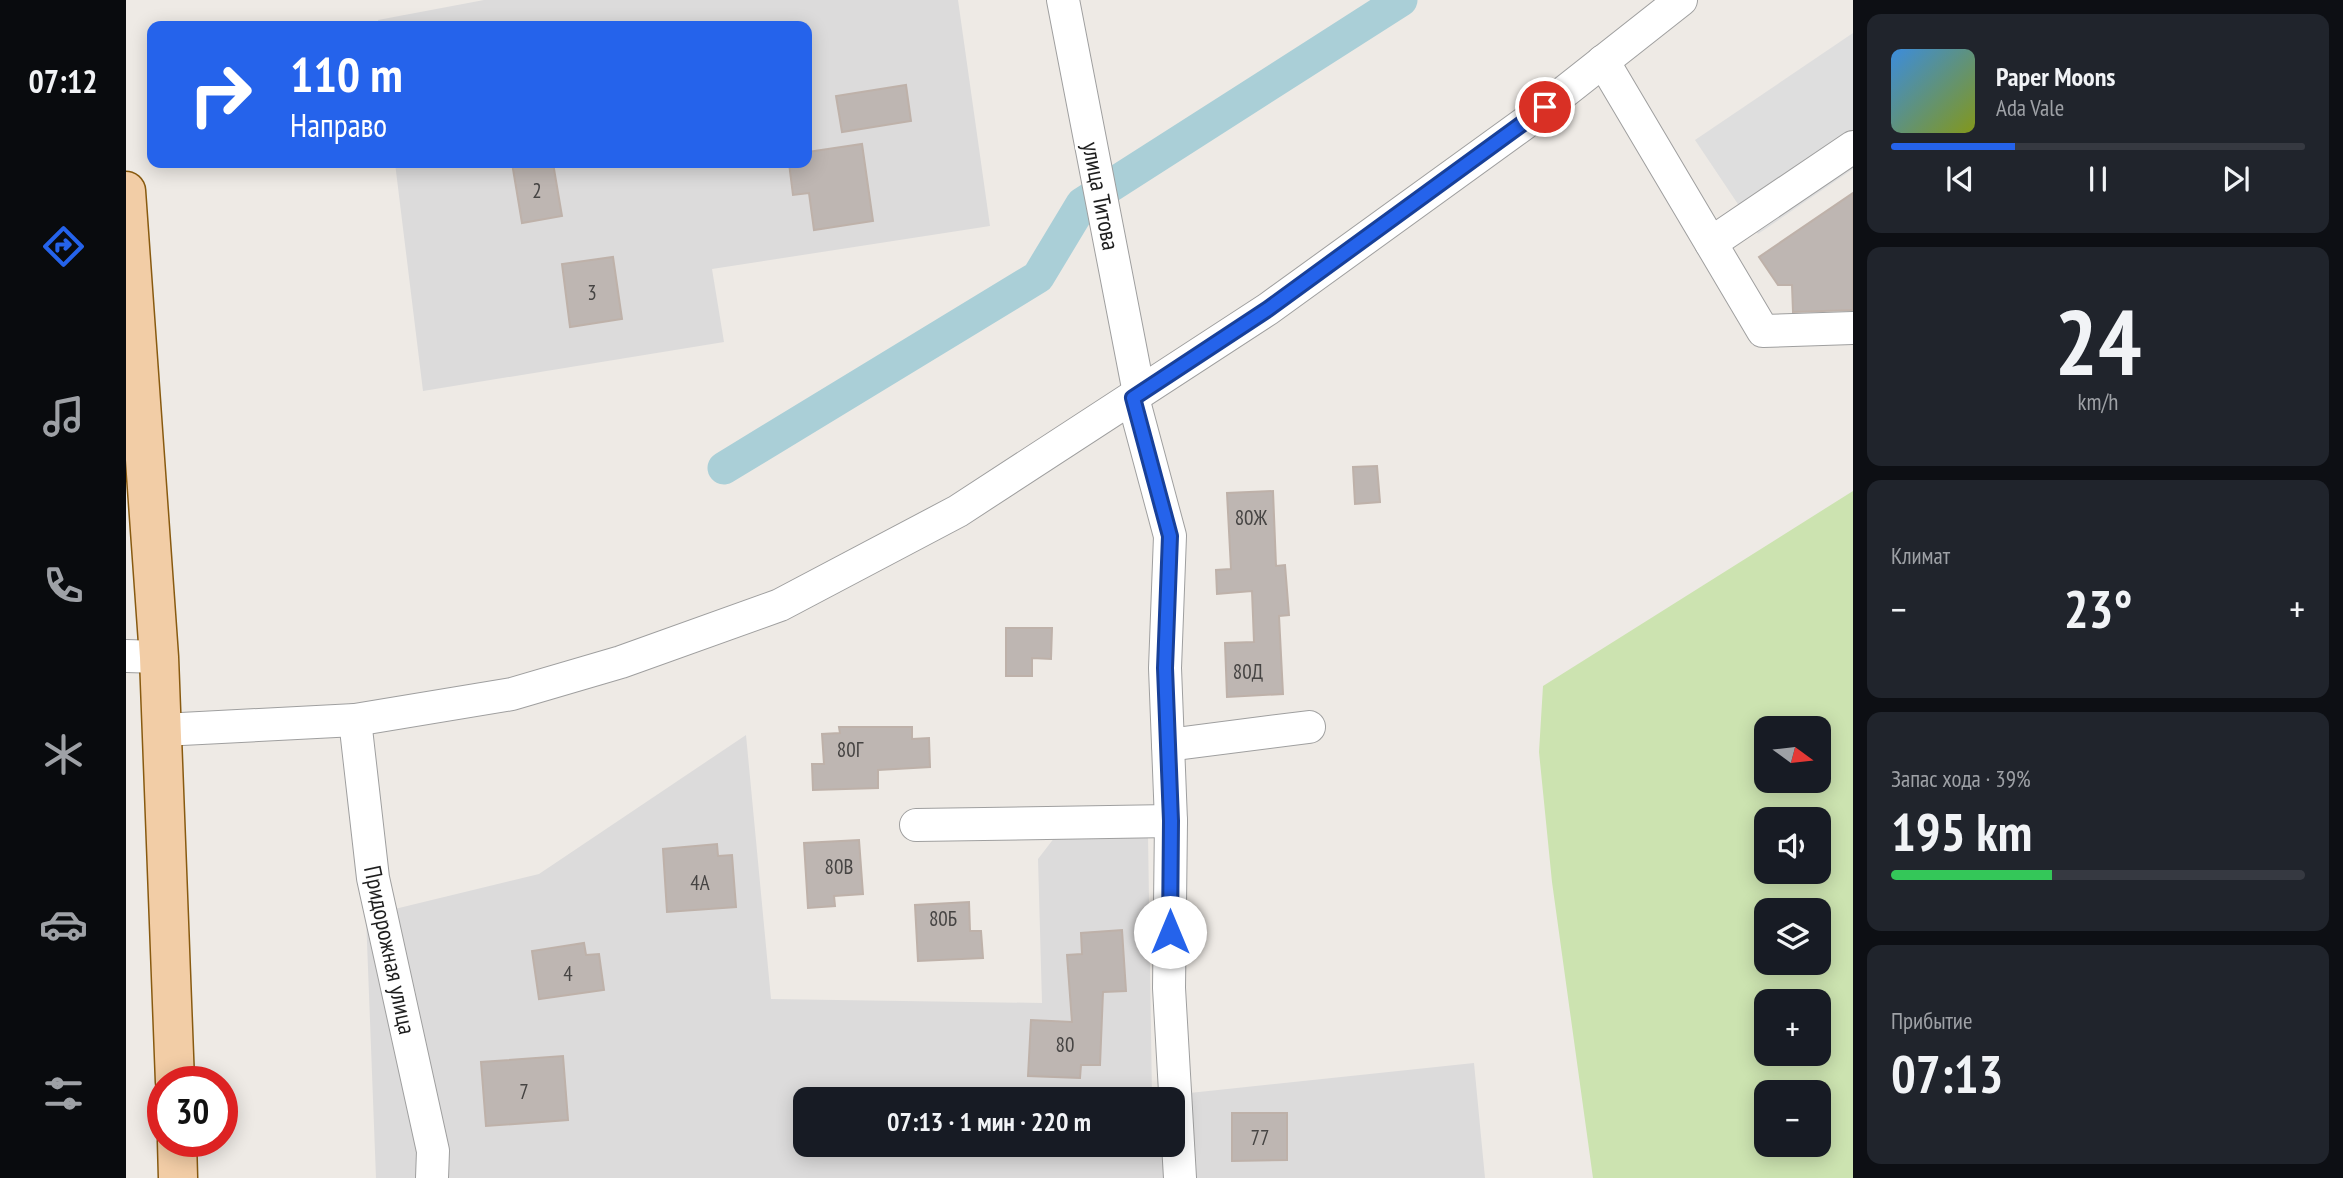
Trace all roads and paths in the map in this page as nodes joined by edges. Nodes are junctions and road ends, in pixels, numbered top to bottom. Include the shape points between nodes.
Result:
1 (1063, 0) edge
2 (1681, 0) edge
3 (1604, 61) junction
4 (1853, 147) edge
5 (126, 191) edge
6 (1711, 243) junction
7 (1853, 328) edge
8 (1136, 396) junction
9 (142, 656) edge
10 (355, 720) junction
11 (1310, 727) dead end
12 (162, 730) junction
13 (1168, 745) junction
14 (1171, 821) junction
15 (916, 825) dead end
16 (174, 1066) edge
17 (177, 1157) edge
18 (178, 1178) edge
19 (432, 1178) edge
20 (1180, 1178) edge

1 - 8 street, улица Титова
2 - 3 street
3 - 6 street
3 - 8 street via 1268,309
4 - 6 street
5 - 9 main road
6 - 7 street via 1763,331
8 - 10 street via 958,511 780,605 621,662 512,694
8 - 13 street, улица Титова via 1170,536 1165,668
9 - 12 main road
10 - 12 street
10 - 19 street, Придорожная улица via 373,878 433,1151
11 - 13 street
12 - 16 main road
13 - 14 street, улица Титова
14 - 15 street
14 - 20 street, улица Титова via 1170,988
17 - 18 main road

